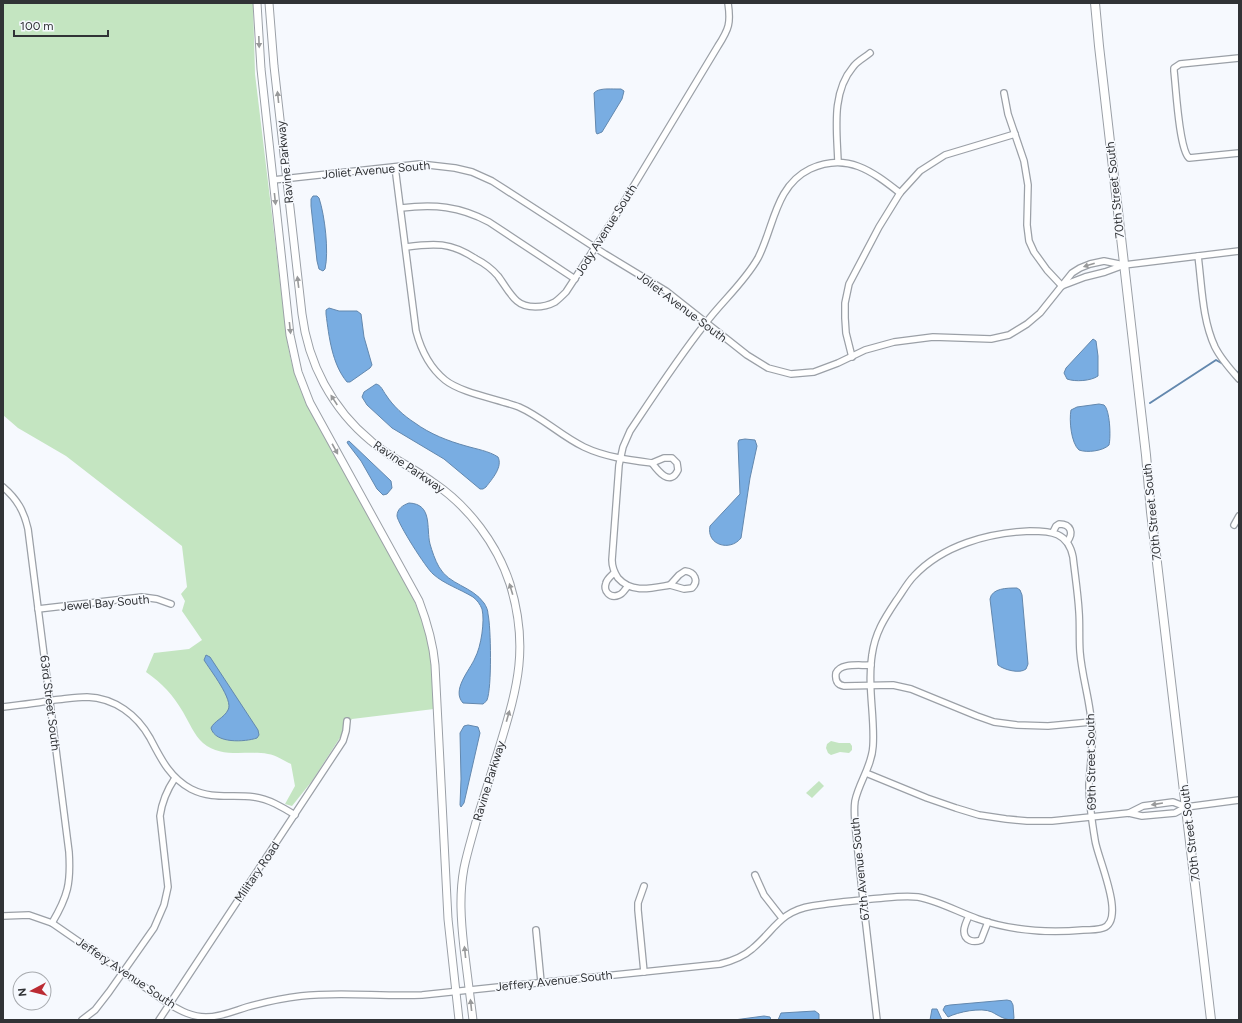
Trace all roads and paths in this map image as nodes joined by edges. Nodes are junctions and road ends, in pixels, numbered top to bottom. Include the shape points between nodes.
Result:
1 (257, 3) edge
2 (269, 3) edge
3 (728, 3) edge
4 (1095, 3) edge
5 (870, 53) dead end
6 (1239, 58) edge
7 (1004, 93) dead end
8 (1015, 134) junction
9 (1239, 153) edge
10 (838, 162) junction
11 (395, 167) junction
12 (286, 179) junction
13 (273, 180) junction
14 (900, 193) junction
15 (401, 208) junction
16 (406, 247) junction
17 (595, 248) junction
18 (1239, 251) edge
19 (1198, 256) junction
20 (1124, 265) junction
21 (575, 279) junction
22 (1062, 286) junction
23 (705, 323) junction
24 (852, 357) junction
25 (1239, 379) edge
26 (620, 458) junction
27 (652, 463) junction
28 (3, 487) edge
29 (1239, 516) edge
30 (1234, 525) dead end
31 (1053, 532) junction
32 (1067, 542) junction
33 (614, 573) junction
34 (670, 584) dead end
35 (628, 586) junction
36 (171, 604) dead end
37 (38, 609) junction
38 (870, 665) junction
39 (871, 685) junction
40 (49, 701) junction
41 (3, 707) edge
42 (347, 721) dead end
43 (1091, 722) junction
44 (866, 773) junction
45 (175, 778) junction
46 (1239, 800) edge
47 (1186, 807) junction
48 (1129, 813) junction
49 (295, 815) junction
50 (1092, 817) junction
51 (755, 875) dead end
52 (644, 886) dead end
53 (863, 900) junction
54 (3, 916) edge
55 (969, 916) junction
56 (782, 918) junction
57 (988, 922) junction
58 (52, 923) junction
59 (1110, 923) joint
60 (536, 930) dead end
61 (122, 972) junction
62 (644, 972) junction
63 (541, 982) junction
64 (469, 990) junction
65 (456, 992) junction
66 (169, 1004) junction
67 (82, 1020) edge
68 (159, 1020) edge
69 (459, 1020) edge
70 (473, 1020) edge
71 (877, 1020) edge
72 (1211, 1020) edge

1 -> 13 street, Ravine Parkway
12 -> 2 street, Ravine Parkway
3 - 17 street, Jody Avenue South via 730,15 727,33
4 - 20 main road, 70th Street South
5 - 10 street via 852,67 839,96
6 - 9 street via 1179,65 1174,68 1186,155 1189,158
7 - 8 street
8 - 14 street via 945,155 920,170
8 - 22 street via 1024,161 1028,185 1029,240 1034,252
10 - 14 street via 865,169
10 - 23 street via 806,171 788,187 754,265 740,285
11 - 12 street, Joliet Avenue South
11 - 15 street
11 - 17 street, Joliet Avenue South via 437,165 472,172 492,181
12 - 13 street, Joliet Avenue South
64 -> 12 street, Ravine Parkway via 461,911 462,878 517,681 520,641 515,604 509,581 498,557 487,537 469,514 443,490 384,452 363,434 339,407 325,386 312,358 303,322
13 -> 65 street, Ravine Parkway via 290,335 301,382 312,408 419,600 432,642 448,919
14 - 24 street via 879,227 850,284 845,303 845,318
15 - 16 street
15 - 21 street via 441,206 480,217
16 - 21 street, Jody Avenue South via 440,244 466,253 489,268 512,296 525,305 542,306 554,303
16 - 26 street via 416,331 422,351 438,374 458,387 520,408 584,447
17 - 21 street, Jody Avenue South
17 - 23 street, Joliet Avenue South via 666,291
18 - 19 street, Joliet Avenue South
19 - 20 street, Joliet Avenue South
19 - 25 street via 1206,316 1215,348
20 - 22 street, Joliet Avenue South via 1085,276
20 -> 22 street, Joliet Avenue South via 1104,261 1090,264 1072,273
20 - 47 main road, 70th Street South
22 - 24 street, Joliet Avenue South via 1040,313 1009,335 991,339 932,337 902,341 865,350
23 - 24 street, Joliet Avenue South via 768,368 791,374 814,372
23 - 26 street via 630,431
26 - 27 street
26 - 33 street via 612,560
27 - 27 street via 666,477 673,476 678,470 676,461 670,458
28 - 37 street, 63rd Street South via 18,502 26,520
29 - 30 street
31 - 32 street
31 - 32 street, 67th Avenue South via 1059,524 1070,528 1071,533
31 - 38 street, 67th Avenue South via 992,535 949,550 931,562 913,576 881,622
32 - 43 street, 69th Street South via 1072,552 1080,613 1080,651
33 - 35 street
33 - 35 street via 606,583 608,594 617,596
34 - 35 street via 639,588
36 - 37 street, Jewel Bay South via 157,599 142,598
37 - 40 street, 63rd Street South
38 - 39 street, 67th Avenue South
38 - 39 street via 842,667 837,670 836,675 837,682 842,686
39 - 43 street via 893,685 911,689 994,722 1048,726
39 - 44 street, 67th Avenue South via 873,744
40 - 41 street
40 - 45 street via 93,697 124,708 141,724 162,762
40 - 58 street, 63rd Street South via 70,875 67,892
42 - 49 street, Military Road via 343,741
43 - 50 street, 69th Street South via 1089,789
44 - 50 street via 927,798 979,814 1027,821
44 - 53 street, 67th Avenue South via 858,792 854,813
45 - 49 street via 204,794 260,798
45 - 61 street via 166,792 160,816 168,887 166,898 154,928
46 - 47 street
47 - 48 street via 1175,813 1142,816
47 -> 48 street via 1174,802 1143,806
47 - 72 main road, 70th Street South
48 - 50 street
49 - 66 street, Military Road
50 - 59 street, 69th Street South via 1095,843 1112,903 1113,915
51 - 56 street via 764,895
52 - 62 street via 638,906
53 - 55 street, Jeffery Avenue South via 904,896 920,898
53 - 56 street, Jeffery Avenue South via 808,907
53 - 71 street, 67th Avenue South
54 - 58 street, Jeffery Avenue South via 29,915
55 - 57 street, Jeffery Avenue South
55 - 57 street via 964,931 970,941 981,940
56 - 62 street, Jeffery Avenue South via 752,950 732,961
57 - 59 street, Jeffery Avenue South via 1010,928 1063,932 1104,928
58 - 61 street, Jeffery Avenue South
60 - 63 street
61 - 66 street, Jeffery Avenue South
61 - 67 street via 101,1004
62 - 63 street, Jeffery Avenue South
63 - 64 street, Jeffery Avenue South
64 - 65 street, Jeffery Avenue South
70 -> 64 street, Ravine Parkway
65 - 66 street, Jeffery Avenue South via 405,996 353,993 307,995 270,1001 210,1017 196,1016
65 - 69 street, Ravine Parkway
66 - 68 street, Military Road

